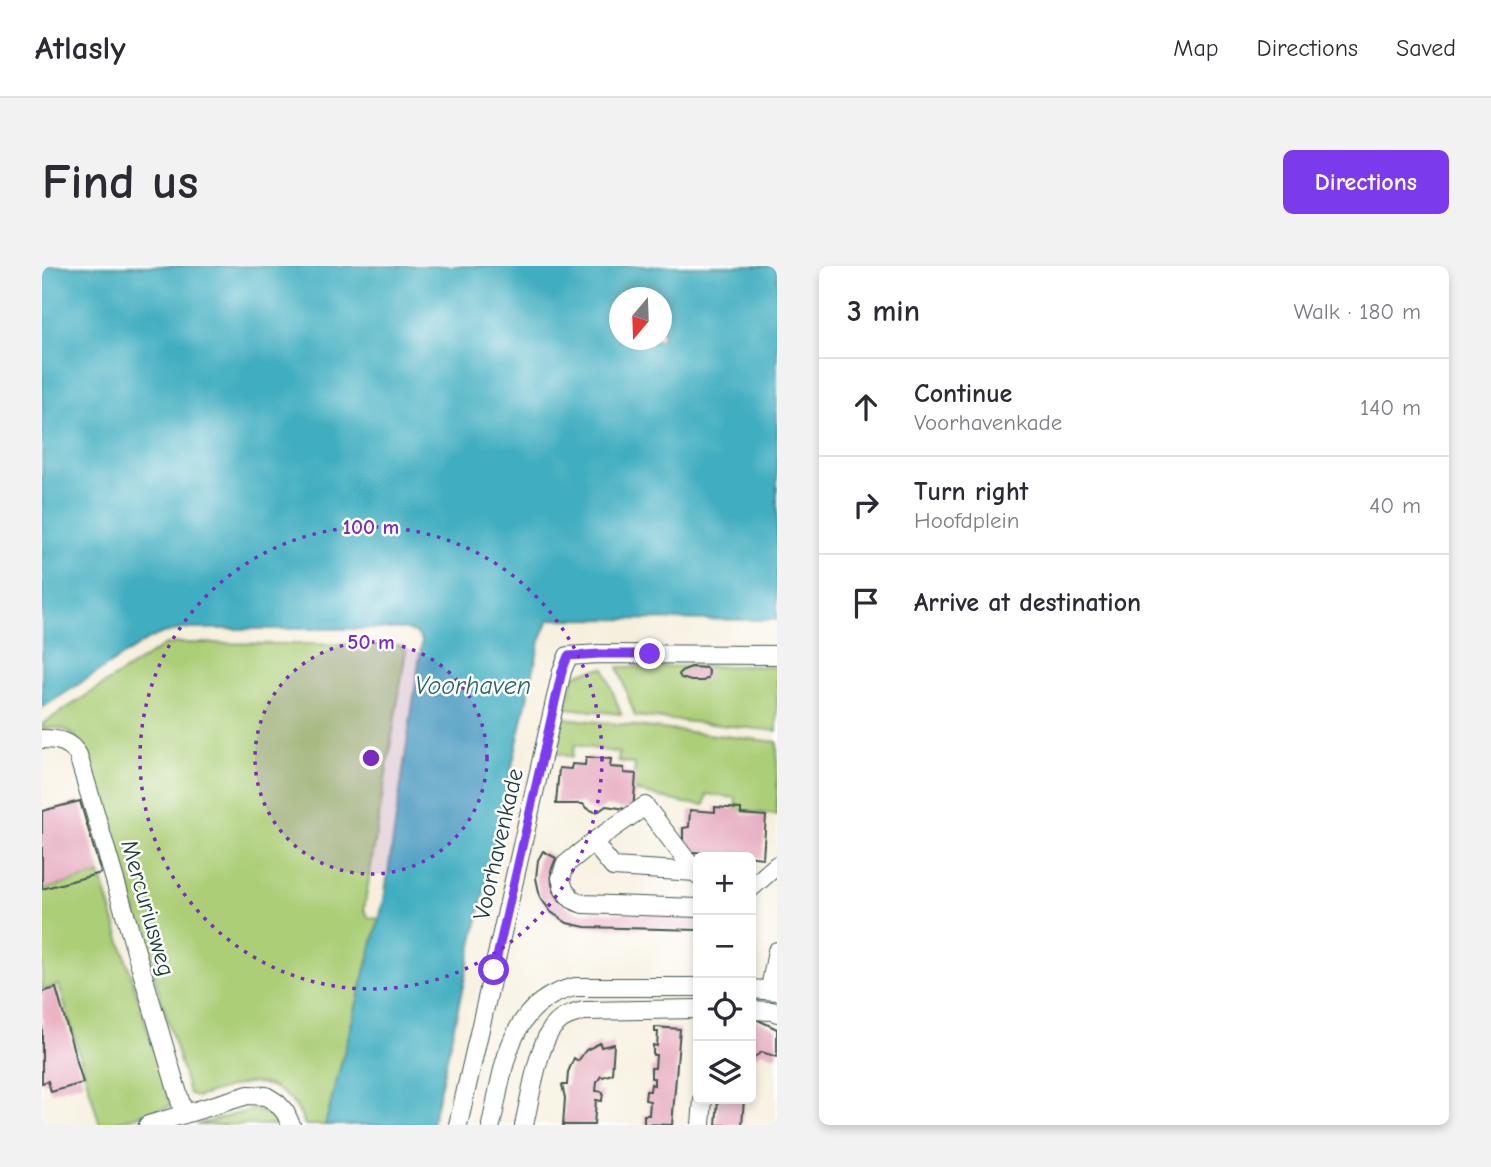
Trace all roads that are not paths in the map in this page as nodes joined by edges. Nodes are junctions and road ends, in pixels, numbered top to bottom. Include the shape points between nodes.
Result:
1 (777, 655) edge
2 (42, 739) edge
3 (593, 842) junction
4 (777, 865) edge
5 (693, 869) edge
6 (693, 874) edge
7 (756, 884) edge
8 (693, 908) edge
9 (777, 951) edge
10 (693, 987) edge
11 (756, 989) edge
12 (775, 989) edge
13 (693, 1009) edge
14 (756, 1010) edge
15 (777, 1013) edge
16 (703, 1104) edge
17 (184, 1114) junction
18 (148, 1125) edge
19 (291, 1125) edge
20 (458, 1125) edge
21 (491, 1125) edge
22 (524, 1125) edge
23 (701, 1125) edge

1 - 20 street, Voorhavenkade via 568,656
2 - 17 street, Mercuriusweg via 66,743 78,755
3 - 5 street via 645,806
3 - 6 street via 613,867
3 - 8 street via 565,865 561,878 572,900
4 - 7 street
9 - 12 street
10 - 21 street via 575,987 544,999 514,1034
11 - 12 street
13 - 22 street via 567,1015 553,1026 542,1048
14 - 15 street
16 - 23 street
17 - 18 street
17 - 19 street via 248,1095 266,1096 285,1112

